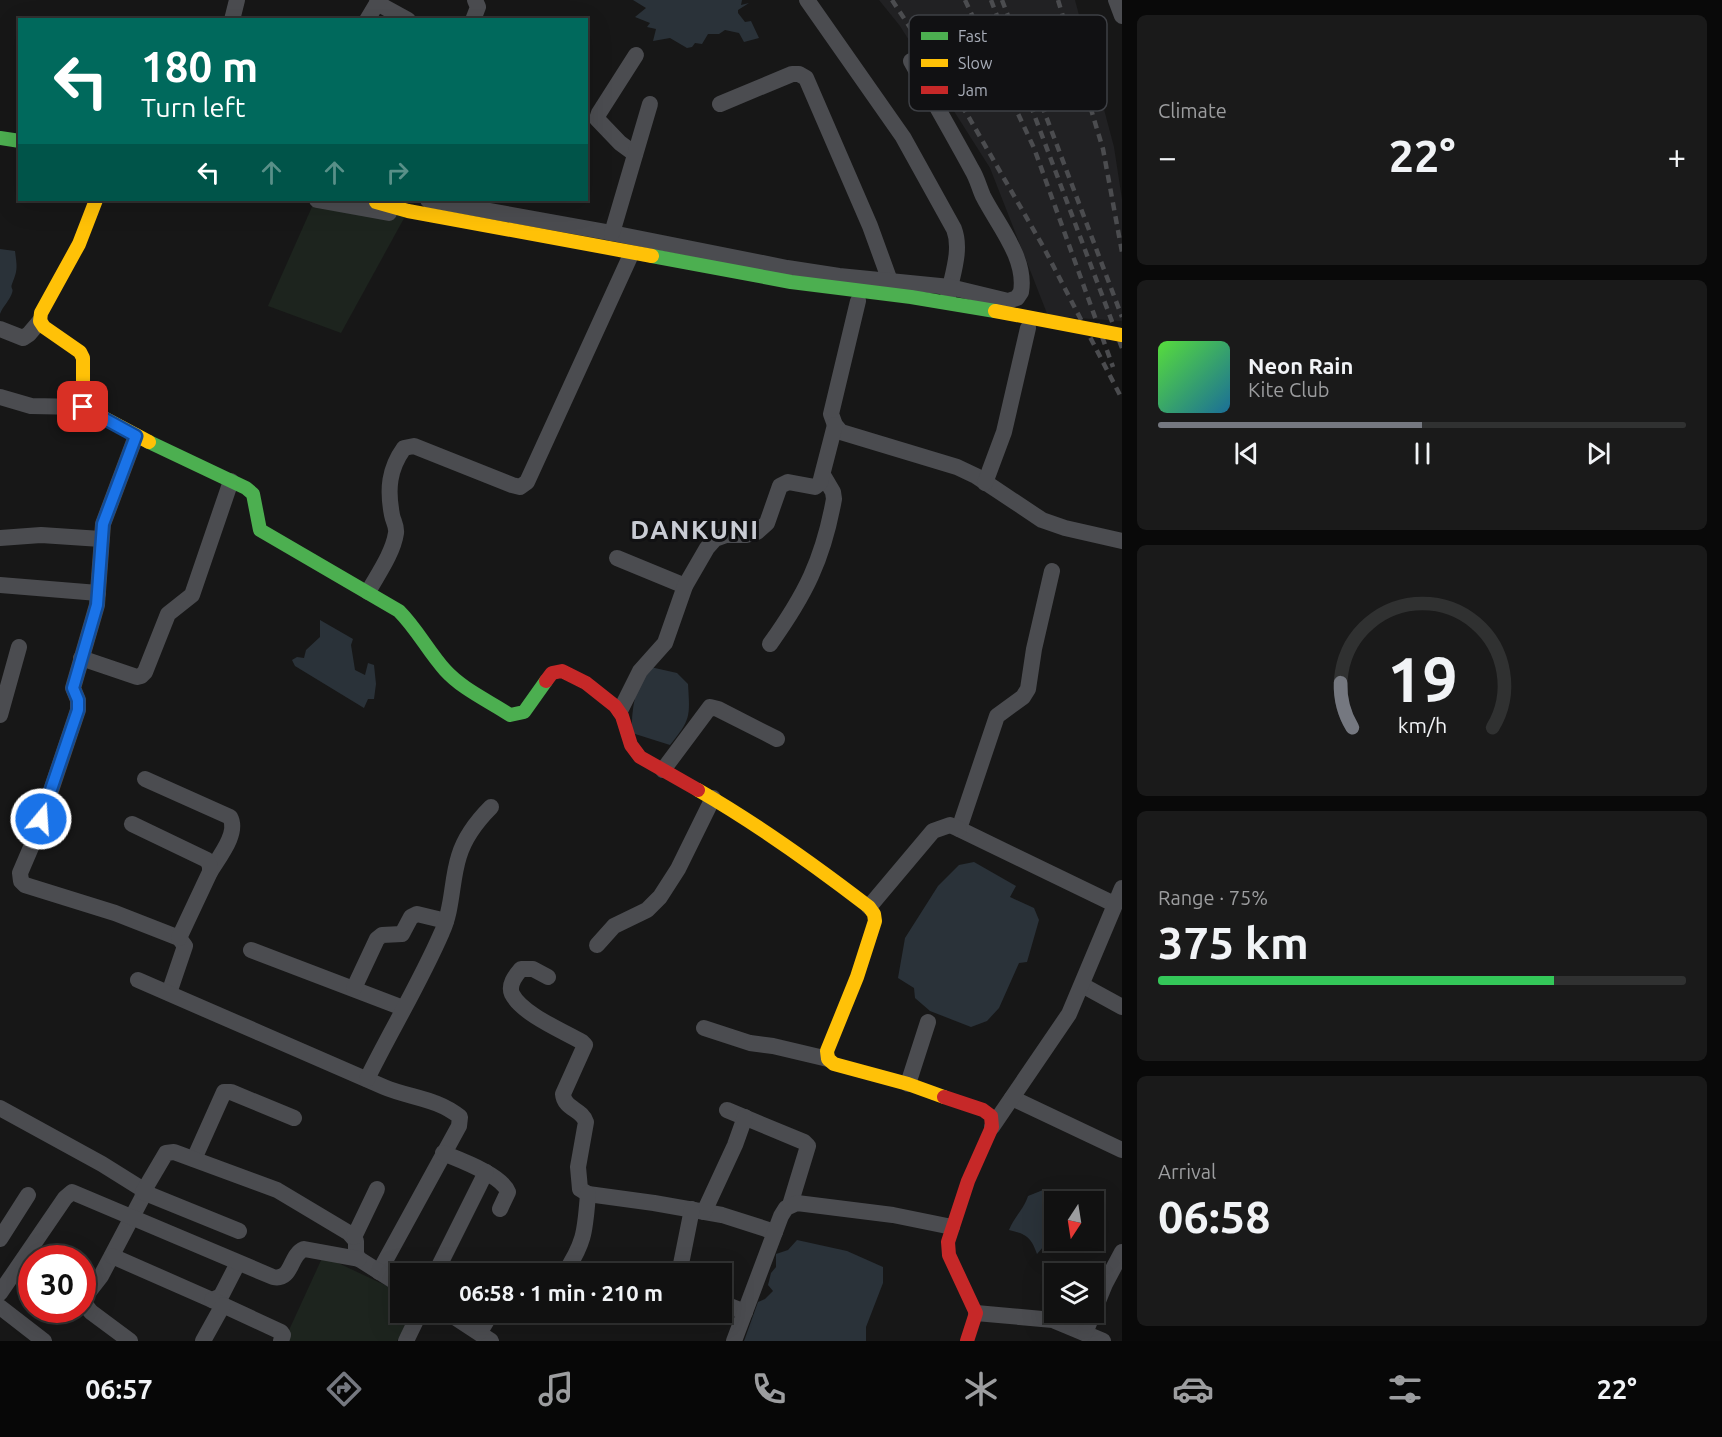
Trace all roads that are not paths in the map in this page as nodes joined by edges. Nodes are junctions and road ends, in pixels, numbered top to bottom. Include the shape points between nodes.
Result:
1 (237, 0) edge
2 (475, 0) edge
3 (807, 0) edge
4 (1116, 0) edge
5 (378, 2) edge
6 (1122, 16) edge
7 (232, 18) edge
8 (368, 18) edge
9 (405, 18) edge
10 (474, 18) edge
11 (636, 55) dead end
12 (650, 104) dead end
13 (720, 104) dead end
14 (939, 111) edge
15 (0, 138) edge
16 (18, 141) edge
17 (635, 154) junction
18 (96, 201) edge
19 (322, 201) edge
20 (369, 201) edge
21 (435, 201) edge
22 (612, 233) junction
23 (629, 259) junction
24 (890, 281) junction
25 (950, 287) junction
26 (858, 301) junction
27 (945, 312) junction
28 (40, 321) junction
29 (1028, 328) junction
30 (0, 329) edge
31 (1122, 335) edge
32 (1080, 338) dead end
33 (0, 398) edge
34 (83, 407) junction
35 (835, 425) junction
36 (136, 436) junction
37 (823, 475) junction
38 (231, 481) junction
39 (986, 483) junction
40 (0, 538) edge
41 (101, 539) junction
42 (1122, 540) edge
43 (616, 558) dead end
44 (1052, 571) dead end
45 (0, 585) edge
46 (685, 586) junction
47 (368, 592) junction
48 (98, 593) junction
49 (770, 644) dead end
50 (19, 647) dead end
51 (81, 658) junction
52 (620, 711) junction
53 (0, 715) edge
54 (777, 738) dead end
55 (663, 770) junction
56 (145, 778) dead end
57 (713, 798) junction
58 (491, 807) dead end
59 (132, 824) dead end
60 (959, 829) junction
61 (210, 872) junction
62 (1122, 888) edge
63 (1114, 904) junction
64 (869, 907) junction
65 (446, 921) junction
66 (179, 938) junction
67 (597, 945) dead end
68 (251, 951) dead end
69 (548, 976) dead end
70 (138, 980) dead end
71 (1082, 985) junction
72 (354, 988) junction
73 (169, 993) junction
74 (1122, 1007) edge
75 (404, 1008) junction
76 (928, 1022) dead end
77 (704, 1028) dead end
78 (828, 1059) junction
79 (367, 1079) junction
80 (908, 1084) junction
81 (1012, 1098) junction
82 (0, 1108) edge
83 (727, 1110) dead end
84 (745, 1117) junction
85 (294, 1118) dead end
86 (992, 1127) junction
87 (1122, 1150) edge
88 (443, 1153) junction
89 (194, 1159) junction
90 (486, 1172) junction
91 (377, 1188) dead end
92 (143, 1192) junction
93 (588, 1194) junction
94 (28, 1195) dead end
95 (790, 1205) junction
96 (500, 1209) dead end
97 (698, 1211) junction
98 (132, 1219) junction
99 (952, 1227) junction
100 (239, 1231) dead end
101 (775, 1232) junction
102 (354, 1237) junction
103 (0, 1239) edge
104 (1122, 1251) edge
105 (112, 1256) junction
106 (359, 1259) junction
107 (238, 1263) junction
108 (440, 1263) edge
109 (571, 1263) edge
110 (683, 1263) edge
111 (379, 1272) junction
112 (390, 1279) edge
113 (0, 1293) edge
114 (218, 1303) junction
115 (0, 1307) edge
116 (732, 1307) edge
117 (745, 1312) junction
118 (976, 1313) junction
119 (415, 1323) edge
120 (464, 1323) edge
121 (1085, 1333) junction
122 (485, 1337) edge
123 (44, 1341) edge
124 (130, 1341) edge
125 (203, 1341) edge
126 (281, 1341) edge
127 (406, 1341) edge
128 (734, 1341) edge
129 (967, 1341) edge
130 (1103, 1341) edge

1 - 7 street
2 - 10 street via 478,7
3 - 25 street via 903,136 954,229 958,239
4 - 6 street
5 - 8 street
5 - 9 street
11 - 17 street via 597,119
12 - 17 street
13 - 24 street via 792,74 806,78
14 - 25 street via 997,218 1022,275 1021,292 1008,301
15 - 16 street
17 - 22 street
18 - 28 street via 78,244 40,313
19 - 23 street
20 - 31 street, bridge via 791,282 977,307
21 - 22 street
22 - 24 street via 787,268
23 - 26 street
23 - 47 street via 527,482 520,487 414,446 404,448 388,486 395,537
24 - 25 street
25 - 27 street
26 - 27 street
26 - 35 street via 831,414
27 - 29 street
28 - 30 street via 23,338
28 - 34 street via 84,358
29 - 32 street
29 - 39 street via 1004,432
33 - 34 street via 31,406
34 - 36 street
35 - 37 street
35 - 39 street via 841,432 957,467
36 - 38 street
36 - 41 street via 106,514
37 - 46 street via 815,487 788,482 780,486 767,523 757,532 716,539
37 - 49 street via 834,499 823,548 799,601
38 - 47 street via 253,494 260,530
38 - 51 street via 192,595 168,614 145,672 137,676
39 - 42 street via 1042,520
40 - 41 street via 41,535
41 - 48 street
43 - 46 street
44 - 60 street via 1028,689 997,716
45 - 48 street
46 - 52 street via 665,643 640,671
47 - 52 street via 409,621 457,681 505,713 524,712 552,673 561,671
48 - 51 street
50 - 53 street
51 - 66 street via 73,688 78,710 20,873 21,881
52 - 55 street via 632,750
54 - 55 street via 710,707
55 - 57 street
56 - 61 street via 231,817 232,833
57 - 64 street via 765,830
57 - 67 street via 660,897 647,910 614,926
58 - 65 street via 474,825 459,855
59 - 61 street via 207,860
60 - 63 street
60 - 64 street via 951,825 933,831
61 - 66 street
62 - 63 street
63 - 71 street
64 - 78 street via 875,921 827,1052
65 - 72 street via 417,914 402,934 382,935
65 - 75 street
66 - 73 street via 185,946
68 - 72 street
69 - 93 street via 533,969 521,969 514,976 512,994 524,1008 585,1045 563,1099 586,1122 578,1176 580,1189
70 - 73 street
71 - 74 street
71 - 81 street via 1069,1014
72 - 75 street
73 - 79 street
75 - 79 street
76 - 80 street
77 - 78 street via 750,1044
78 - 80 street
79 - 88 street via 398,1093 427,1099 460,1117
80 - 86 street via 983,1110 991,1116
81 - 86 street
81 - 87 street
82 - 92 street via 126,1178
83 - 84 street
84 - 95 street via 808,1146
84 - 97 street via 735,1145
85 - 89 street via 224,1092
86 - 99 street
88 - 90 street
88 - 111 street
89 - 92 street via 166,1153
89 - 102 street via 277,1190
90 - 96 street via 508,1190
90 - 108 street
91 - 102 street
92 - 98 street
92 - 100 street
93 - 97 street
93 - 109 street via 584,1238
94 - 103 street
95 - 99 street via 831,1206
95 - 101 street
97 - 101 street
97 - 110 street
98 - 105 street
98 - 107 street
98 - 113 street via 77,1193 69,1193
99 - 118 street via 949,1255
101 - 117 street
102 - 106 street
104 - 121 street
105 - 114 street
105 - 124 street via 83,1302
106 - 107 street via 304,1249 298,1251 287,1273 279,1278
106 - 111 street
107 - 114 street
111 - 112 street
114 - 125 street
114 - 126 street via 281,1332
115 - 123 street
116 - 117 street
117 - 128 street
118 - 121 street via 1053,1320
118 - 129 street
119 - 127 street
120 - 122 street
121 - 130 street

